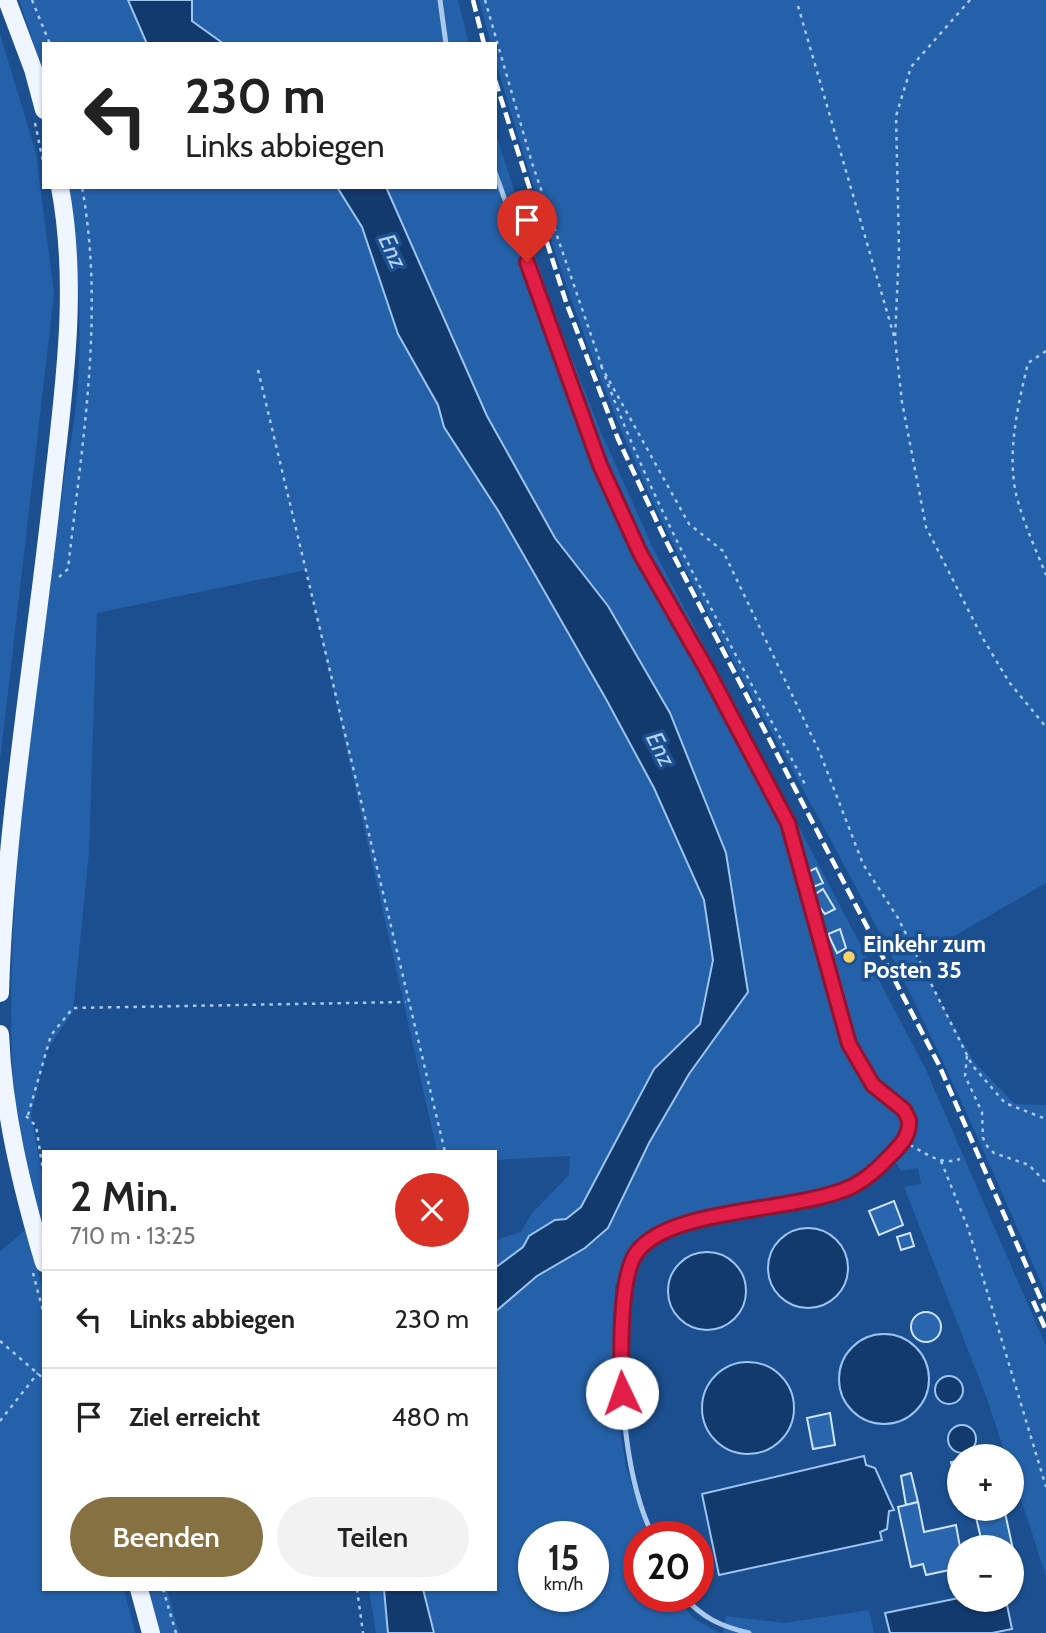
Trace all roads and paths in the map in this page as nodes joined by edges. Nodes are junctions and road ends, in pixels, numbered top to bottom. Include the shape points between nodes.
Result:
1 (7, 0) edge
2 (32, 0) edge
3 (440, 0) edge
4 (485, 0) edge
5 (970, 0) edge
6 (798, 6) dead end
7 (49, 42) edge
8 (446, 42) edge
9 (42, 103) edge
10 (497, 178) edge
11 (60, 189) edge
12 (82, 189) edge
13 (895, 339) junction
14 (1046, 351) edge
15 (601, 366) junction
16 (258, 370) dead end
17 (1046, 575) edge
18 (42, 581) junction
19 (1046, 727) edge
20 (806, 786) dead end
21 (0, 993) edge
22 (407, 1002) junction
23 (0, 1034) edge
24 (967, 1056) junction
25 (28, 1115) junction
26 (10, 1119) junction
27 (1046, 1119) edge
28 (904, 1142) junction
29 (444, 1150) edge
30 (960, 1159) dead end
31 (941, 1161) junction
32 (42, 1164) edge
33 (1046, 1183) edge
34 (42, 1256) edge
35 (0, 1341) edge
36 (37, 1373) junction
37 (42, 1377) edge
38 (0, 1421) edge
39 (1046, 1487) edge
40 (646, 1521) edge
41 (140, 1591) edge
42 (164, 1591) edge
43 (357, 1591) edge
44 (700, 1612) edge
45 (151, 1633) edge
46 (176, 1633) edge
47 (363, 1633) edge
48 (748, 1633) edge

1 - 9 main road
2 - 7 path
3 - 8 lane
4 - 15 path via 532,163
5 - 13 path via 911,67 896,116 899,249
6 - 13 path
10 - 28 lane via 600,465 640,553 788,823 849,1044 873,1085 904,1110 910,1125
11 - 18 main road via 70,313
12 - 18 path via 92,290 87,392 68,569
13 - 19 path via 907,439 926,527 988,648
14 - 17 path via 1028,363 1018,406 1014,462 1017,497
15 - 20 path via 675,537
15 - 24 path via 689,524 723,551 820,753 863,864 898,918
16 - 22 path
18 - 21 main road via 7,865
22 - 25 path via 73,1008 51,1035
22 - 29 path
23 - 26 main road
24 - 27 path via 1005,1103
24 - 33 path via 965,1076 982,1112 987,1146 1029,1165
25 - 26 path
25 - 32 path via 36,1126
26 - 34 main road
28 - 31 path
28 - 40 lane via 876,1171 841,1191 677,1225 656,1234 637,1251 629,1273 620,1340 624,1420
30 - 31 path
31 - 39 path via 968,1228
35 - 36 path
36 - 37 path
36 - 38 path
41 - 45 main road
42 - 46 path
43 - 47 path
44 - 48 lane via 710,1621

